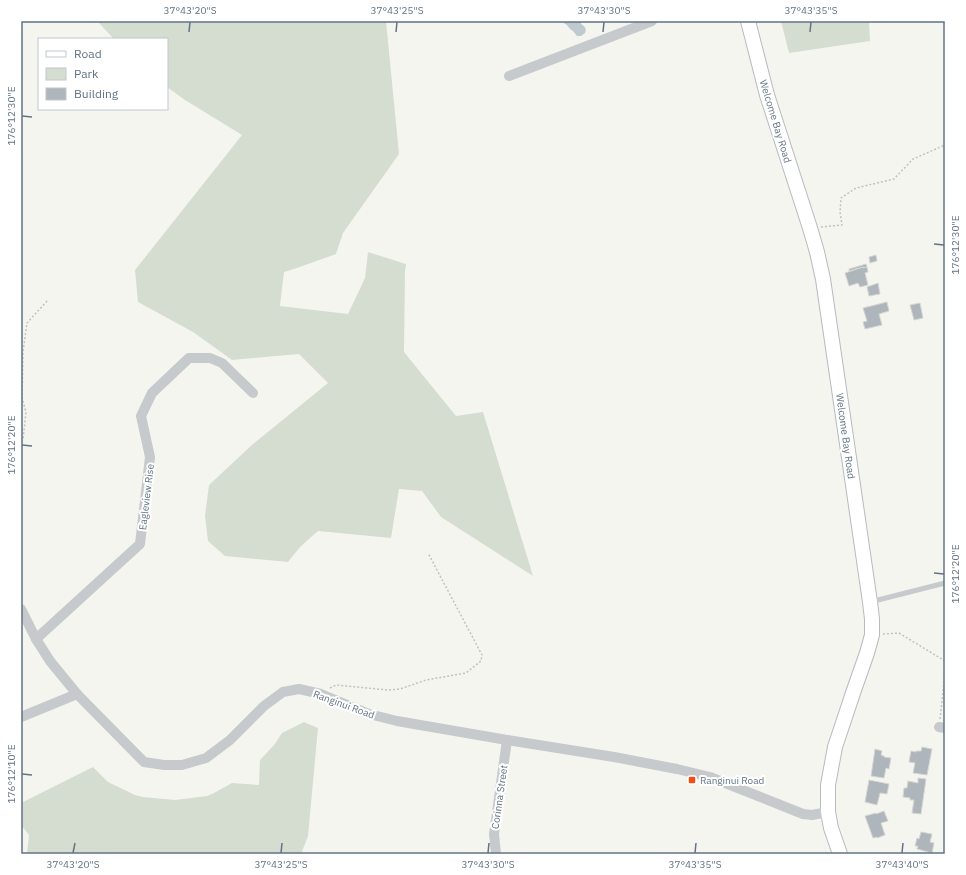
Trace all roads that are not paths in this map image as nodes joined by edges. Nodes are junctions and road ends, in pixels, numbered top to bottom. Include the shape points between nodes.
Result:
1 (652, 21) edge
2 (748, 21) edge
3 (509, 76) dead end
4 (253, 393) dead end
5 (945, 583) edge
6 (870, 602) junction
7 (21, 609) edge
8 (36, 639) junction
9 (76, 694) junction
10 (21, 717) edge
11 (507, 740) junction
12 (828, 812) junction
13 (496, 854) edge
14 (840, 854) edge

1 - 3 street
2 - 6 main road, Welcome Bay Road via 767,95 817,252
4 - 8 street, Eagleview Rise via 222,363 210,358 189,358 152,393 141,416 150,457 140,544
5 - 6 lane
6 - 12 main road, Welcome Bay Road via 872,635 835,747 828,785
7 - 8 street, Ranginui Road
8 - 9 street, Ranginui Road
9 - 10 street
9 - 11 street, Ranginui Road via 144,762 164,765 182,765 206,758 230,740 264,706 284,692 299,689 321,694 369,714
11 - 12 street, Ranginui Road via 677,769 710,777 803,814
11 - 13 street, Corinna Street via 494,834
12 - 14 main road, Welcome Bay Road

